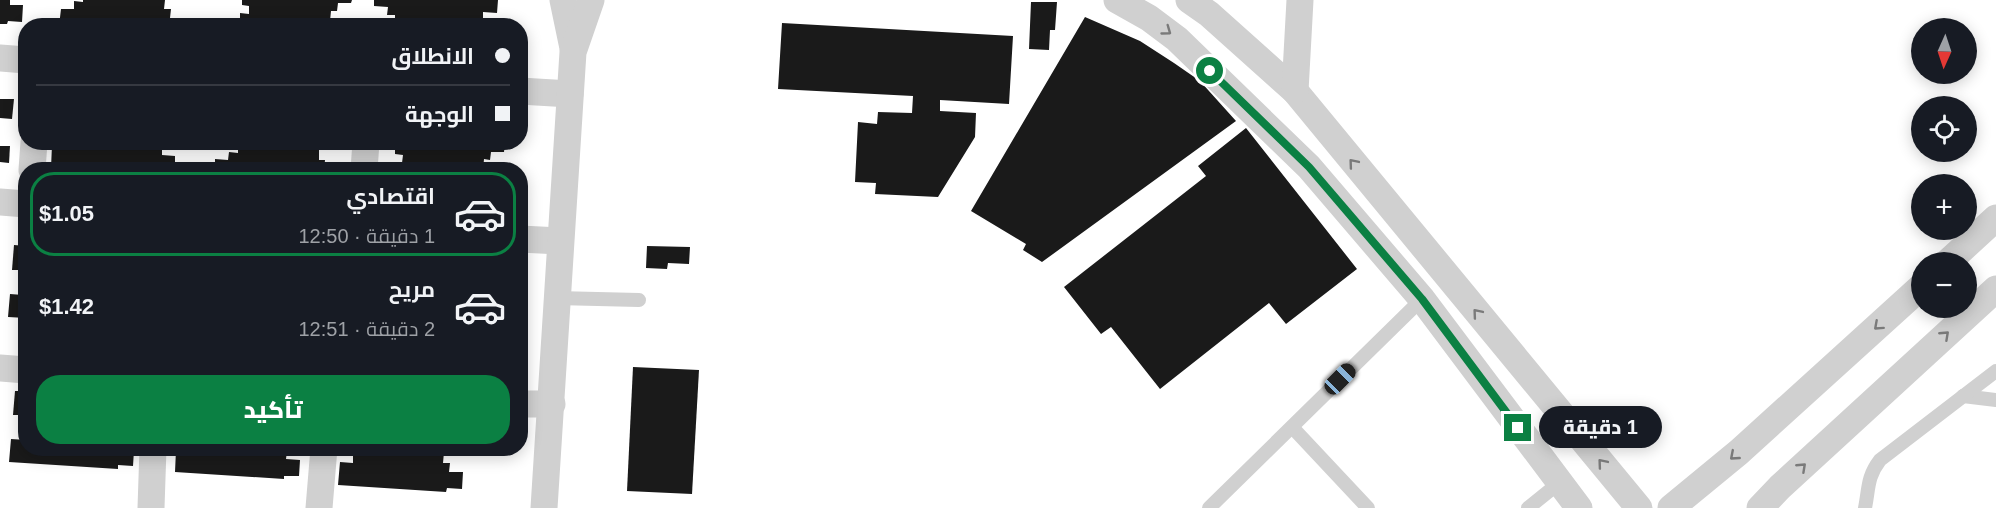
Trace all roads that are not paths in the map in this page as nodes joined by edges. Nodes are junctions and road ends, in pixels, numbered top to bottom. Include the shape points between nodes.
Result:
1 (564, 0) edge
2 (591, 0) edge
3 (1117, 0) edge
4 (1189, 0) edge
5 (1300, 0) edge
6 (573, 52) junction
7 (0, 58) edge
8 (18, 59) edge
9 (528, 91) edge
10 (1295, 92) junction
11 (570, 94) junction
12 (0, 202) edge
13 (18, 203) edge
14 (1996, 218) edge
15 (528, 239) edge
16 (560, 241) junction
17 (1959, 252) edge
18 (1996, 289) edge
19 (1911, 296) edge
20 (556, 298) junction
21 (1422, 299) junction
22 (639, 300) dead end
23 (0, 368) edge
24 (18, 369) edge
25 (1996, 370) edge
26 (1963, 396) junction
27 (1996, 400) edge
28 (528, 404) edge
29 (552, 404) junction
30 (1292, 427) junction
31 (153, 456) edge
32 (323, 456) edge
33 (1559, 483) junction
34 (151, 508) edge
35 (319, 508) edge
36 (544, 508) edge
37 (1209, 508) edge
38 (1368, 508) edge
39 (1528, 508) edge
40 (1579, 508) edge
41 (1639, 508) edge
42 (1671, 508) edge
43 (1760, 508) edge
44 (1865, 508) edge

1 - 6 street
2 - 6 street
3 -> 21 street via 1177,39 1309,167
4 - 10 street
5 - 10 street
6 - 11 street
7 - 8 street
9 - 11 street
41 -> 10 street
11 - 16 street
12 - 13 street
14 - 17 street
15 - 16 street
16 - 20 street
43 -> 18 street
19 -> 42 street via 1739,452
20 - 22 lane
20 - 29 street
21 - 30 lane
21 - 33 street
23 - 24 street
25 - 26 lane
26 - 27 lane
26 - 44 lane via 1880,460 1872,471
28 - 29 street
29 - 36 street
30 - 37 lane
30 - 38 lane
31 - 34 street
32 - 35 street
33 - 39 lane
33 - 40 street

